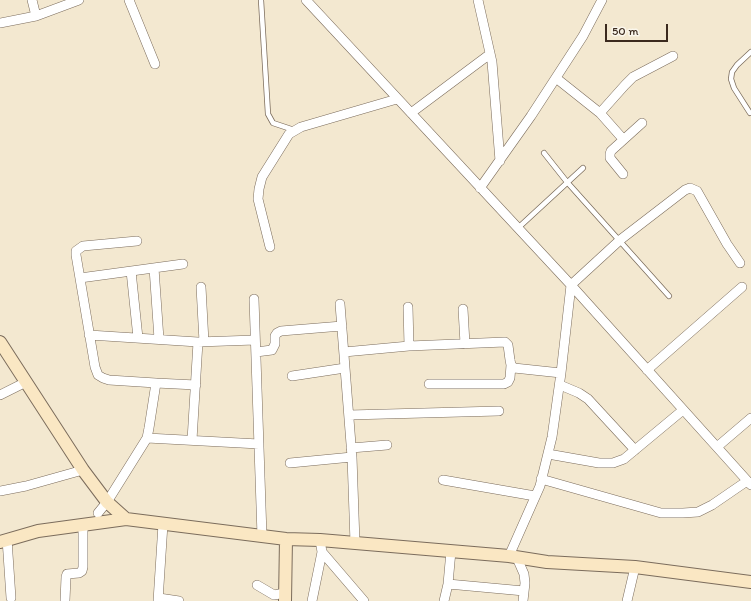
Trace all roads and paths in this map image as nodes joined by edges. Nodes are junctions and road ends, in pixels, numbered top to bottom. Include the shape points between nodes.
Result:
1 (32, 0) edge
2 (79, 0) edge
3 (130, 0) edge
4 (261, 0) edge
5 (306, 0) edge
6 (478, 0) edge
7 (602, 0) edge
8 (36, 16) junction
9 (0, 23) edge
10 (751, 52) edge
11 (490, 54) junction
12 (673, 56) dead end
13 (155, 64) dead end
14 (556, 78) junction
15 (397, 98) junction
16 (411, 113) junction
17 (600, 113) junction
18 (750, 114) edge
19 (642, 123) dead end
20 (295, 130) junction
21 (623, 139) junction
22 (544, 153) dead end
23 (500, 161) junction
24 (583, 168) dead end
25 (623, 174) dead end
26 (567, 182) junction
27 (480, 188) junction
28 (518, 228) junction
29 (620, 240) junction
30 (137, 241) dead end
31 (270, 247) dead end
32 (183, 264) dead end
33 (740, 264) dead end
34 (154, 268) junction
35 (131, 271) junction
36 (80, 278) junction
37 (571, 285) junction
38 (201, 287) dead end
39 (742, 287) dead end
40 (669, 296) dead end
41 (254, 299) dead end
42 (340, 304) dead end
43 (408, 307) dead end
44 (463, 309) dead end
45 (342, 326) junction
46 (90, 335) junction
47 (138, 338) junction
48 (159, 339) junction
49 (255, 340) junction
50 (0, 342) edge
51 (201, 342) junction
52 (465, 344) junction
53 (409, 346) junction
54 (256, 352) junction
55 (344, 352) junction
56 (511, 365) junction
57 (345, 368) junction
58 (647, 370) junction
59 (561, 373) junction
60 (292, 376) dead end
61 (26, 382) junction
62 (156, 383) junction
63 (429, 384) dead end
64 (196, 385) junction
65 (560, 385) junction
66 (0, 395) edge
67 (499, 410) dead end
68 (683, 410) junction
69 (349, 415) junction
70 (751, 418) edge
71 (147, 438) junction
72 (192, 440) junction
73 (259, 444) junction
74 (387, 445) dead end
75 (717, 448) junction
76 (635, 450) junction
77 (352, 453) junction
78 (548, 454) junction
79 (290, 463) dead end
80 (83, 470) junction
81 (541, 479) junction
82 (443, 480) dead end
83 (749, 483) edge
84 (0, 491) edge
85 (535, 496) junction
86 (107, 502) junction
87 (98, 514) dead end
88 (126, 519) junction
89 (163, 524) junction
90 (83, 525) junction
91 (272, 537) junction
92 (4, 541) edge
93 (355, 543) junction
94 (321, 546) junction
95 (451, 552) junction
96 (513, 557) junction
97 (635, 567) junction
98 (751, 582) edge
99 (448, 584) junction
100 (257, 585) dead end
101 (524, 591) junction
102 (285, 597) edge
103 (10, 598) dead end
104 (158, 599) edge
105 (65, 601) edge
106 (179, 601) edge
107 (312, 601) edge
108 (364, 601) edge
109 (444, 601) edge
110 (523, 601) edge
111 (627, 601) edge

1 - 8 street
2 - 8 street
3 - 13 street
4 - 20 lane via 268,114 273,123
5 - 15 street
6 - 11 street
7 - 14 street
8 - 9 street
10 - 18 lane via 737,65 731,79
11 - 16 street
11 - 23 street
12 - 17 street via 633,78
14 - 17 street
14 - 23 street
15 - 16 street
15 - 20 street
16 - 27 street
17 - 21 street
19 - 21 street
20 - 31 street via 284,141 262,177 259,189 258,199
21 - 25 street via 611,151 610,158
22 - 26 lane
23 - 27 street
24 - 26 lane
26 - 28 lane
26 - 29 lane
27 - 28 street
28 - 37 street
29 - 33 street via 690,188 697,191
29 - 37 street
29 - 40 lane
30 - 36 street via 79,248 76,255
32 - 34 street
34 - 35 street
34 - 48 street
35 - 36 street
35 - 47 street
36 - 46 street
37 - 58 street
37 - 59 street
38 - 51 street
39 - 58 street
41 - 49 street
42 - 45 street
43 - 53 street
44 - 52 street
45 - 54 street via 281,331 275,336 272,350
45 - 55 street
46 - 47 street
46 - 62 street via 98,375 103,378
47 - 48 street
48 - 51 street
49 - 51 street
49 - 54 street
50 - 61 street
51 - 64 street
52 - 53 street
52 - 56 street via 505,342 510,348
53 - 55 street
54 - 73 street
55 - 57 street
56 - 59 street via 519,369
56 - 63 street via 510,378 504,384
57 - 60 street
57 - 69 street
58 - 68 street
59 - 65 street
61 - 66 street
61 - 80 street
62 - 64 street
62 - 71 street
64 - 72 street
65 - 76 street via 588,399
65 - 78 street
67 - 69 street
68 - 75 street
68 - 76 street
69 - 77 street
70 - 75 street
71 - 72 street
71 - 86 street
72 - 73 street
73 - 91 street
74 - 77 street
75 - 83 street
76 - 78 street via 624,459 613,463
77 - 79 street
77 - 93 street
78 - 81 street
80 - 84 street
80 - 86 street
81 - 83 street via 661,513 698,512
81 - 85 street
82 - 85 street
85 - 96 street
86 - 87 street
86 - 88 street
88 - 89 street
88 - 90 street
89 - 91 street
89 - 104 street
90 - 92 street via 38,531
90 - 105 street via 83,567 79,573 68,574 66,577
91 - 94 street
91 - 102 street
92 - 103 street
93 - 94 street
93 - 95 street
94 - 107 street
94 - 108 street
95 - 96 street
95 - 99 street
96 - 97 street via 547,562
96 - 101 street via 524,574
97 - 98 street
97 - 111 street
99 - 101 street
99 - 109 street
100 - 102 street via 274,595
101 - 110 street
104 - 106 street

